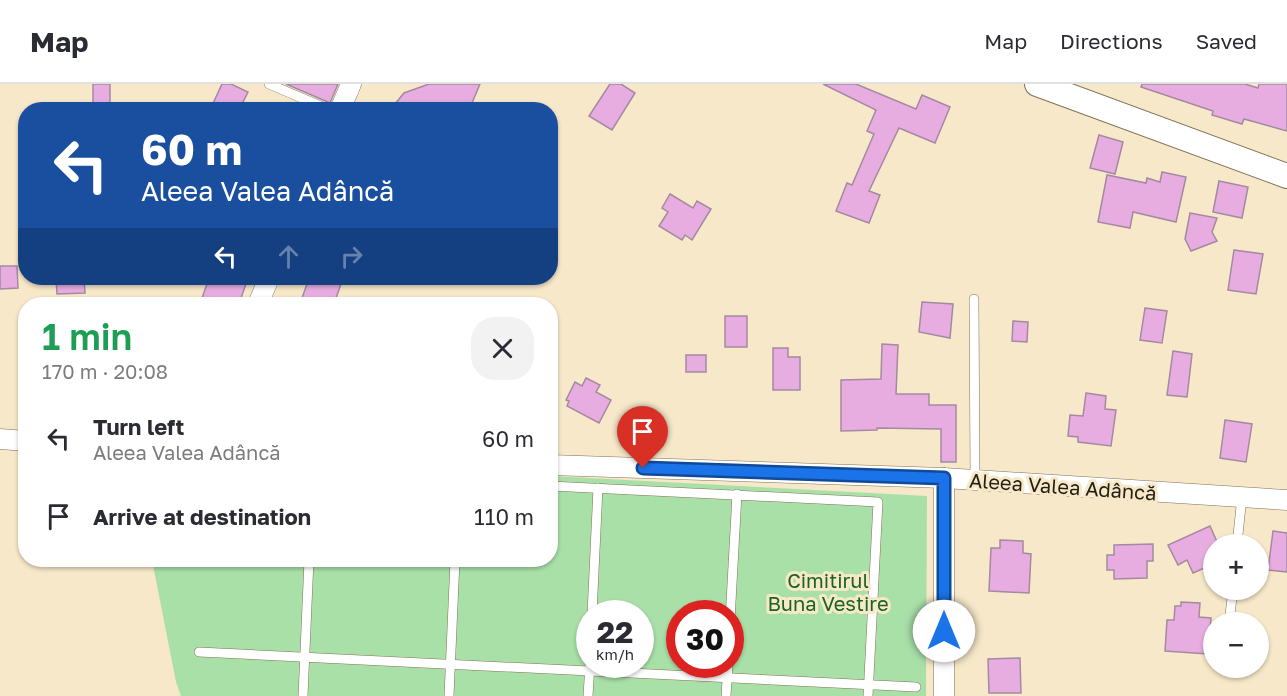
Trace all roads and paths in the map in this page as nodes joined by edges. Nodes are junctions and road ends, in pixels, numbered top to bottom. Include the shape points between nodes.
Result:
1 (269, 84) edge
2 (351, 84) edge
3 (1037, 84) edge
4 (311, 102) edge
5 (343, 102) edge
6 (1287, 176) edge
7 (974, 299) dead end
8 (0, 439) edge
9 (18, 440) edge
10 (558, 465) edge
11 (944, 478) junction
12 (975, 481) junction
13 (558, 486) edge
14 (598, 488) junction
15 (737, 494) junction
16 (1242, 497) junction
17 (1287, 500) edge
18 (1239, 534) edge
19 (309, 567) edge
20 (455, 567) edge
21 (593, 600) edge
22 (731, 600) edge
23 (199, 652) dead end
24 (306, 657) junction
25 (451, 662) junction
26 (576, 666) edge
27 (654, 673) edge
28 (589, 678) edge
29 (727, 679) junction
30 (868, 685) junction
31 (916, 687) dead end
32 (303, 696) edge
33 (449, 696) edge
34 (588, 696) edge
35 (726, 696) edge
36 (868, 696) edge
37 (944, 696) edge

1 - 4 lane
2 - 5 street
3 - 6 street
7 - 12 lane
8 - 9 street
10 - 11 street, Aleea Valea Adâncă
11 - 12 street, Aleea Valea Adâncă
11 - 37 street
12 - 16 street, Aleea Valea Adâncă
13 - 14 lane
14 - 15 lane
14 - 21 lane
15 - 22 lane
15 - 30 lane via 878,502
16 - 17 street, Aleea Valea Adâncă
16 - 18 lane
19 - 24 lane
20 - 25 lane
23 - 24 lane
24 - 25 lane
24 - 32 lane
25 - 26 lane
25 - 33 lane
27 - 29 lane
28 - 34 lane
29 - 30 lane
29 - 35 lane
30 - 31 lane
30 - 36 lane

